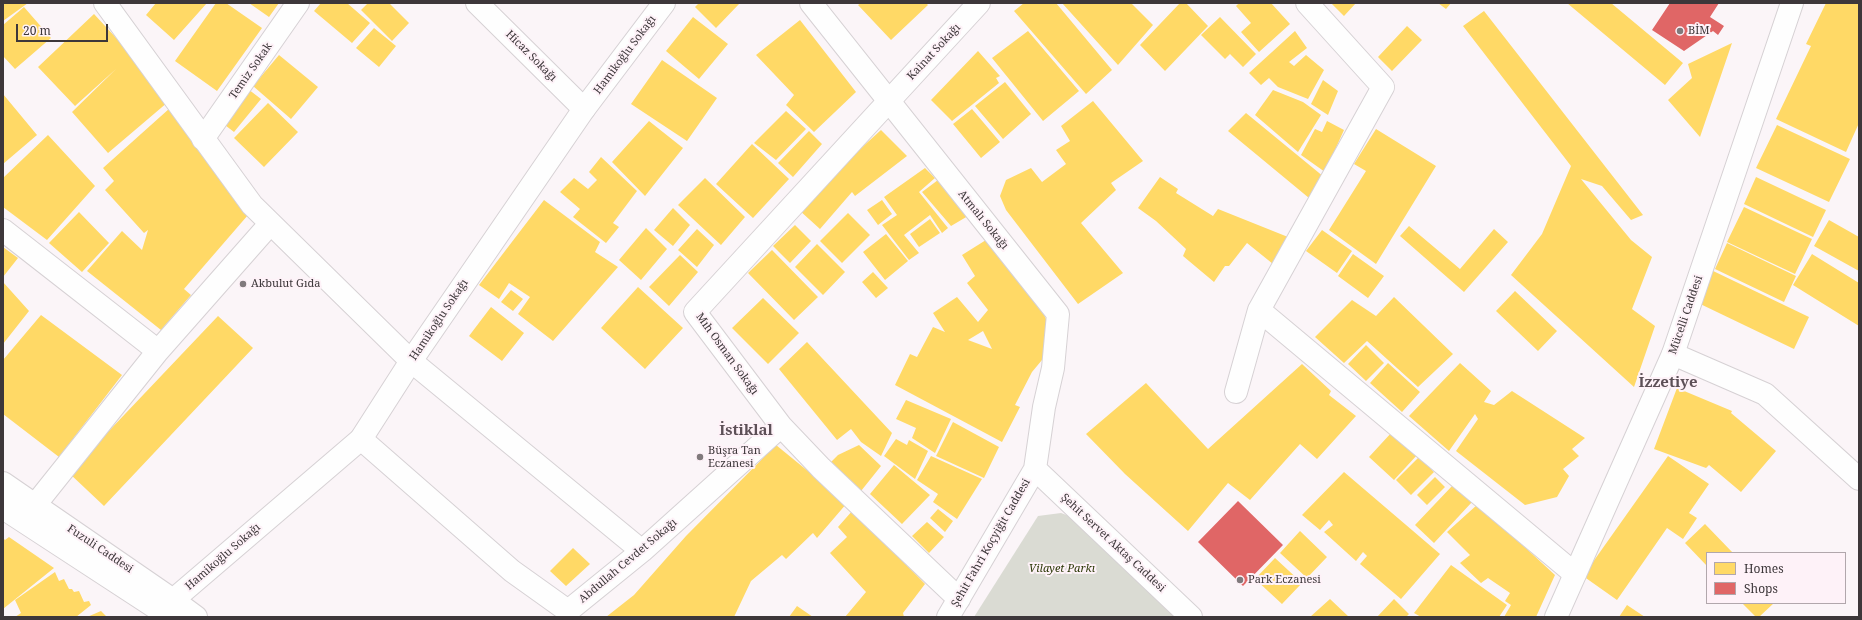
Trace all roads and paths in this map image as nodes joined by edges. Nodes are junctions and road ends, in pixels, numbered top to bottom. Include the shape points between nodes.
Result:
1 (105, 3) edge
2 (298, 3) edge
3 (478, 3) edge
4 (664, 3) edge
5 (811, 3) edge
6 (979, 3) edge
7 (1307, 3) edge
8 (1792, 3) edge
9 (888, 100) junction
10 (584, 109) junction
11 (204, 139) junction
12 (270, 224) junction
13 (3, 230) edge
14 (1259, 310) junction
15 (158, 351) junction
16 (1673, 354) junction
17 (411, 361) junction
18 (1236, 392) dead end
19 (781, 426) junction
20 (361, 439) junction
21 (1035, 469) junction
22 (1859, 479) edge
23 (3, 483) edge
24 (35, 505) junction
25 (3, 508) edge
26 (642, 550) junction
27 (1575, 574) junction
28 (959, 599) junction
29 (165, 611) edge
30 (196, 617) edge
31 (948, 617) edge
32 (1191, 617) edge
33 (1556, 617) edge

1 - 11 street
2 - 11 street, Temiz Sokak
3 - 10 street, Hicaz Sokağı
4 - 10 street, Hamikoğlu Sokağı
5 - 9 street, Atmalı Sokağı
6 - 9 street, Kainat Sokağı
7 - 14 street via 1383,86
8 - 16 street, Mücelli Caddesi
9 - 19 street, Mıh Osman Sokağı via 695,312
9 - 21 street, Atmalı Sokağı via 1058,314 1053,368 1044,407
10 - 17 street, Hamikoğlu Sokağı
11 - 12 street via 252,205
12 - 15 street
12 - 17 street
13 - 15 street
14 - 18 street
14 - 27 street
15 - 24 street
16 - 22 street via 1764,394
16 - 27 street, Mücelli Caddesi
17 - 20 street, Hamikoğlu Sokağı
17 - 26 street
19 - 26 street, Abdullah Cevdet Sokağı
19 - 28 street, Mıh Osman Sokağı via 821,468
20 - 26 street, Abdullah Cevdet Sokağı via 512,571 568,611
20 - 29 street, Hamikoğlu Sokağı
21 - 28 street, Şehit Fahri Koçyiğit Caddesi
21 - 32 street, Şehit Servet Aktaş Caddesi
23 - 24 street, Fuzuli Caddesi
24 - 29 street, Fuzuli Caddesi
25 - 29 street, Fuzuli Caddesi
27 - 33 street, Mücelli Caddesi
28 - 31 street, Şehit Fahri Koçyiğit Caddesi
29 - 30 street, Fuzuli Caddesi

